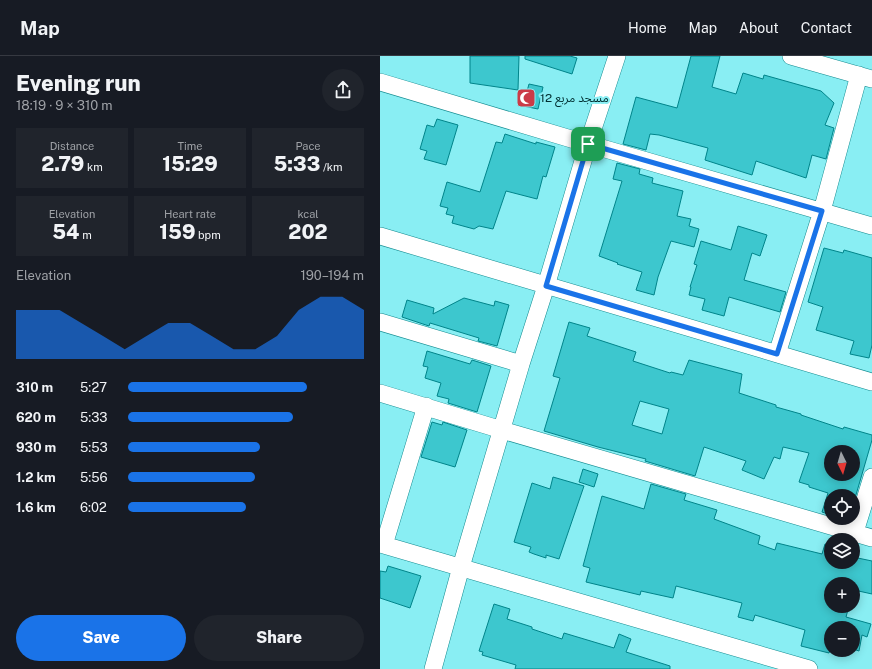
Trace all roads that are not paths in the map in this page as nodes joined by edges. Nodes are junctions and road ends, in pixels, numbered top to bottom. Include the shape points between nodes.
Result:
1 (617, 56) edge
2 (791, 56) edge
3 (866, 77) edge
4 (380, 82) edge
5 (588, 144) junction
6 (822, 211) junction
7 (872, 226) edge
8 (380, 236) edge
9 (546, 286) junction
10 (380, 322) edge
11 (777, 354) junction
12 (521, 364) junction
13 (872, 382) edge
14 (380, 393) edge
15 (426, 406) junction
16 (502, 430) junction
17 (872, 477) edge
18 (855, 532) junction
19 (872, 538) edge
20 (382, 544) edge
21 (461, 566) junction
22 (433, 669) edge
23 (809, 669) edge

1 - 5 street
2 - 3 street
3 - 6 street
4 - 5 street
5 - 6 street
5 - 9 street
6 - 7 street
6 - 11 street
8 - 9 street
9 - 11 street
9 - 12 street
10 - 12 street
11 - 13 street
12 - 16 street
14 - 15 street
15 - 16 street
15 - 20 street
16 - 18 street
16 - 21 street
17 - 18 street
18 - 19 street
20 - 21 street
21 - 22 street
21 - 23 street

